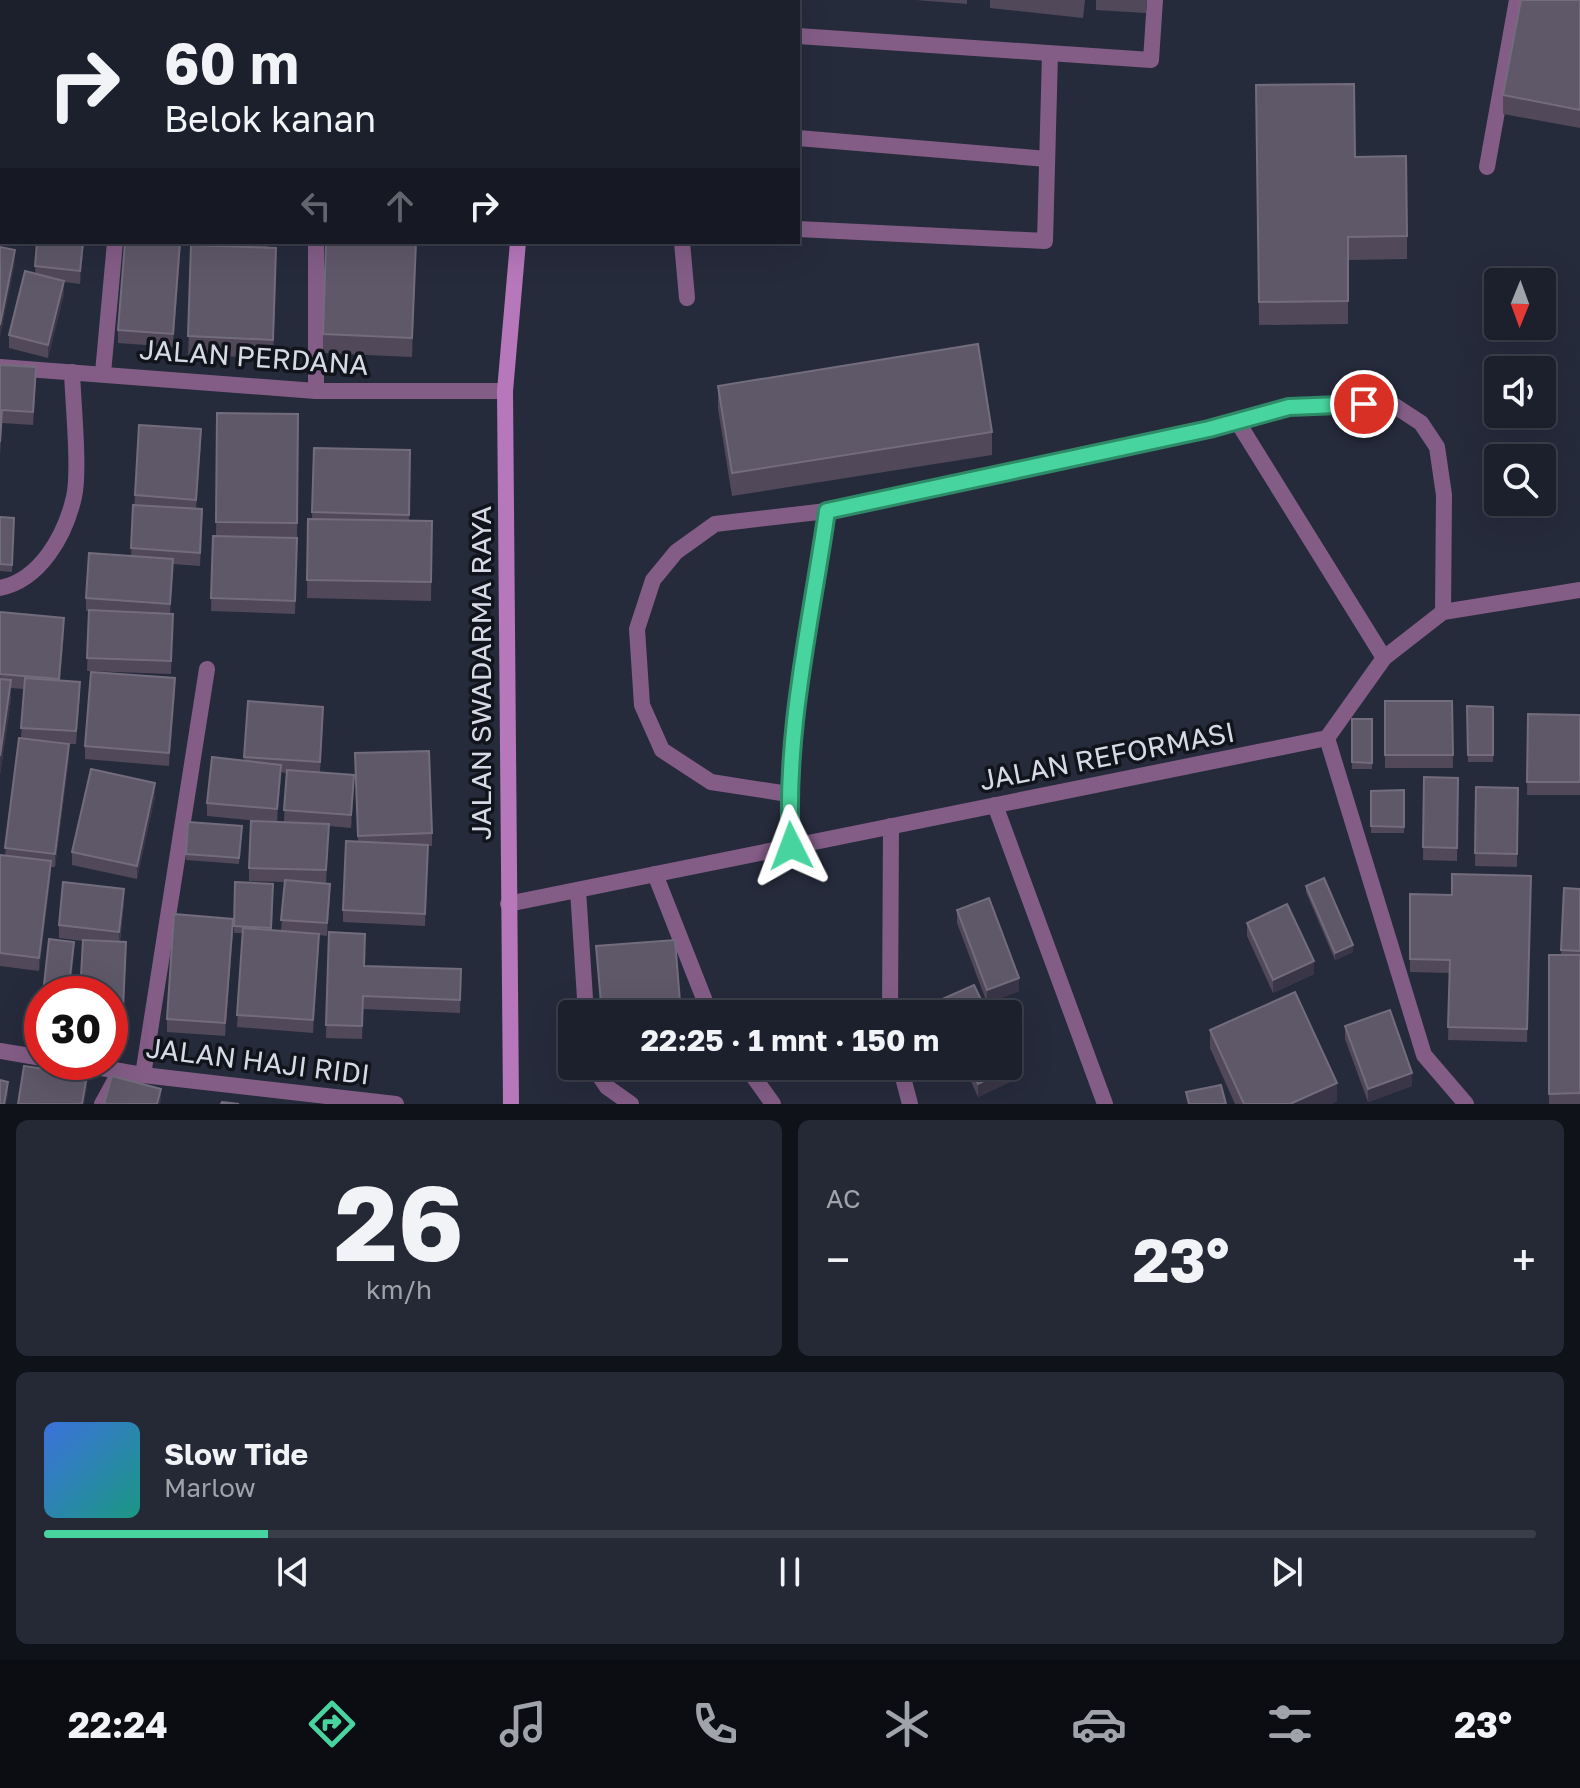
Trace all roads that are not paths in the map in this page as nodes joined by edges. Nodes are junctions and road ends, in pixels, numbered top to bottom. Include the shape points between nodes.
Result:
1 (1155, 0) edge
2 (1517, 0) edge
3 (800, 36) edge
4 (1050, 54) junction
5 (800, 138) edge
6 (1047, 159) junction
7 (1487, 167) dead end
8 (800, 229) edge
9 (115, 244) edge
10 (316, 244) edge
11 (518, 244) edge
12 (682, 244) edge
13 (687, 298) dead end
14 (0, 367) edge
15 (72, 372) junction
16 (103, 373) junction
17 (316, 391) junction
18 (505, 391) junction
19 (1237, 421) junction
20 (827, 511) junction
21 (0, 588) edge
22 (1580, 590) edge
23 (1443, 612) junction
24 (1384, 658) junction
25 (207, 669) dead end
26 (1327, 738) junction
27 (788, 794) junction
28 (995, 805) junction
29 (891, 826) junction
30 (791, 846) junction
31 (655, 874) junction
32 (574, 891) junction
33 (508, 904) junction
34 (585, 1000) edge
35 (704, 1000) edge
36 (890, 1000) edge
37 (0, 1051) edge
38 (24, 1055) edge
39 (128, 1072) edge
40 (143, 1075) junction
41 (115, 1080) edge
42 (602, 1080) edge
43 (756, 1080) edge
44 (904, 1080) edge
45 (102, 1104) edge
46 (396, 1104) edge
47 (511, 1104) edge
48 (631, 1104) edge
49 (773, 1104) edge
50 (910, 1104) edge
51 (1105, 1104) edge
52 (1466, 1104) edge

1 - 4 street via 1151,60
2 - 7 street
3 - 4 street
4 - 6 street
5 - 6 street
6 - 8 street via 1045,241
9 - 16 street
10 - 17 street
11 - 18 main road, JALAN SWADARMA RAYA
12 - 13 street
14 - 15 street, JALAN PERDANA
15 - 16 street, JALAN PERDANA
15 - 21 street via 74,495 55,547 20,584
16 - 17 street, JALAN PERDANA
17 - 18 street, JALAN PERDANA
18 - 33 main road, JALAN SWADARMA RAYA
19 - 20 street
19 - 23 street via 1289,407 1364,404 1395,406 1421,423 1437,447 1444,495
19 - 24 street
20 - 27 street
20 - 27 street via 715,524 676,552 653,580 637,629 642,705 662,750 711,782
22 - 23 street
23 - 24 street
24 - 26 street
25 - 40 street
26 - 28 street, JALAN REFORMASI
26 - 52 street via 1424,1055
27 - 30 street
28 - 29 street, JALAN REFORMASI
28 - 51 street
29 - 30 street, JALAN REFORMASI
29 - 36 street
30 - 31 street, JALAN REFORMASI
31 - 32 street, JALAN REFORMASI
31 - 35 street
32 - 33 street, JALAN REFORMASI
32 - 34 street
33 - 47 main road, JALAN SWADARMA RAYA
37 - 38 street
39 - 40 street, JALAN HAJI RIDI
40 - 46 street, JALAN HAJI RIDI
41 - 45 street
42 - 48 street
43 - 49 street
44 - 50 street

